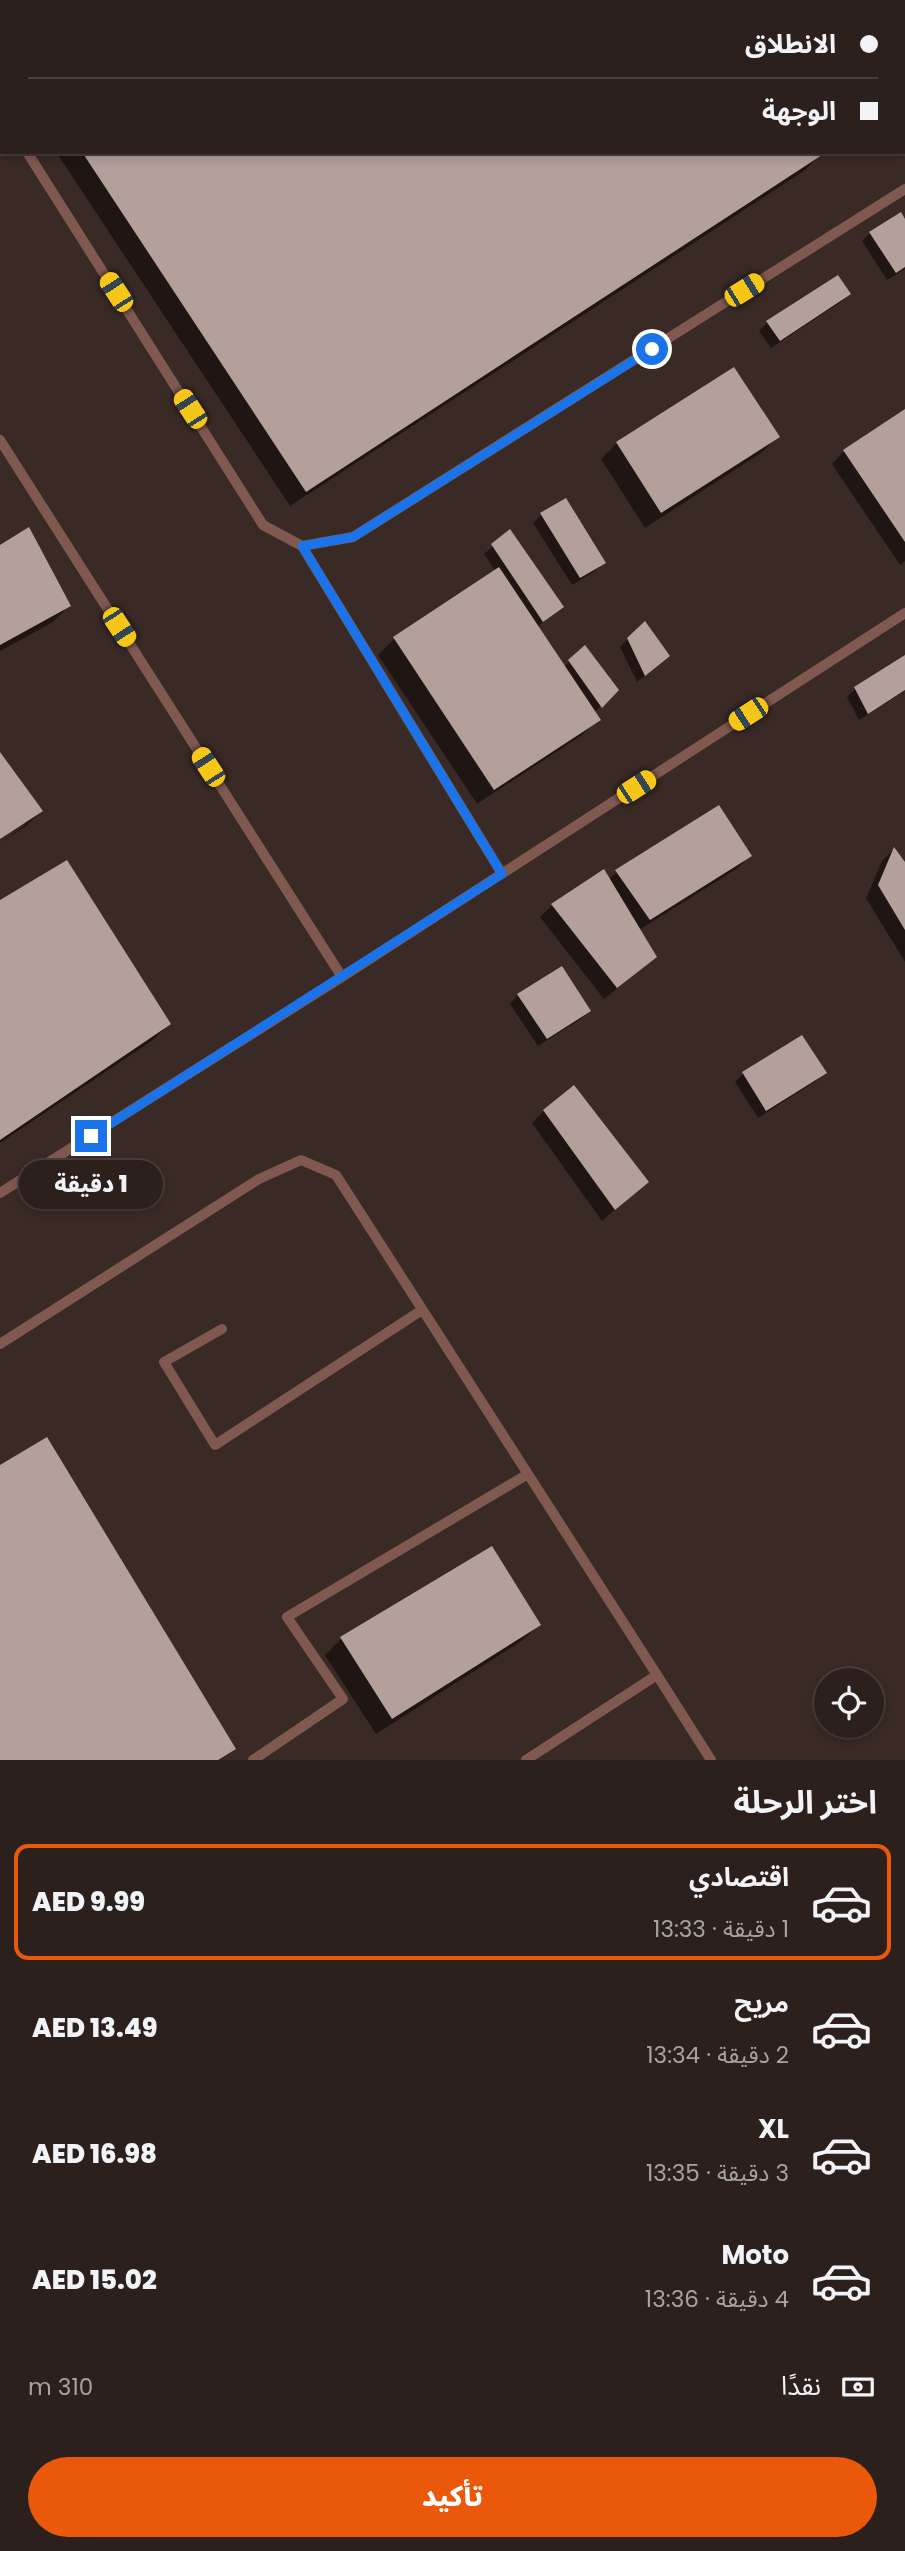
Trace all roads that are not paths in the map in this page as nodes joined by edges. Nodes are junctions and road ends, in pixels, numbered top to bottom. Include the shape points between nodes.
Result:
1 (28, 154) edge
2 (905, 189) edge
3 (0, 440) edge
4 (302, 546) junction
5 (905, 613) edge
6 (502, 874) junction
7 (342, 977) junction
8 (0, 1193) edge
9 (422, 1310) junction
10 (222, 1329) dead end
11 (0, 1344) edge
12 (528, 1474) junction
13 (657, 1675) junction
14 (253, 1760) edge
15 (526, 1760) edge
16 (711, 1760) edge

1 - 4 lane via 263,525
2 - 4 lane via 353,537
3 - 7 lane
4 - 6 lane
5 - 6 lane
6 - 7 lane
7 - 8 lane
9 - 10 lane via 215,1446 164,1362
9 - 11 lane via 336,1175 301,1160 259,1179
9 - 12 lane
12 - 13 lane
12 - 14 lane via 287,1617 343,1699
13 - 15 lane
13 - 16 lane

